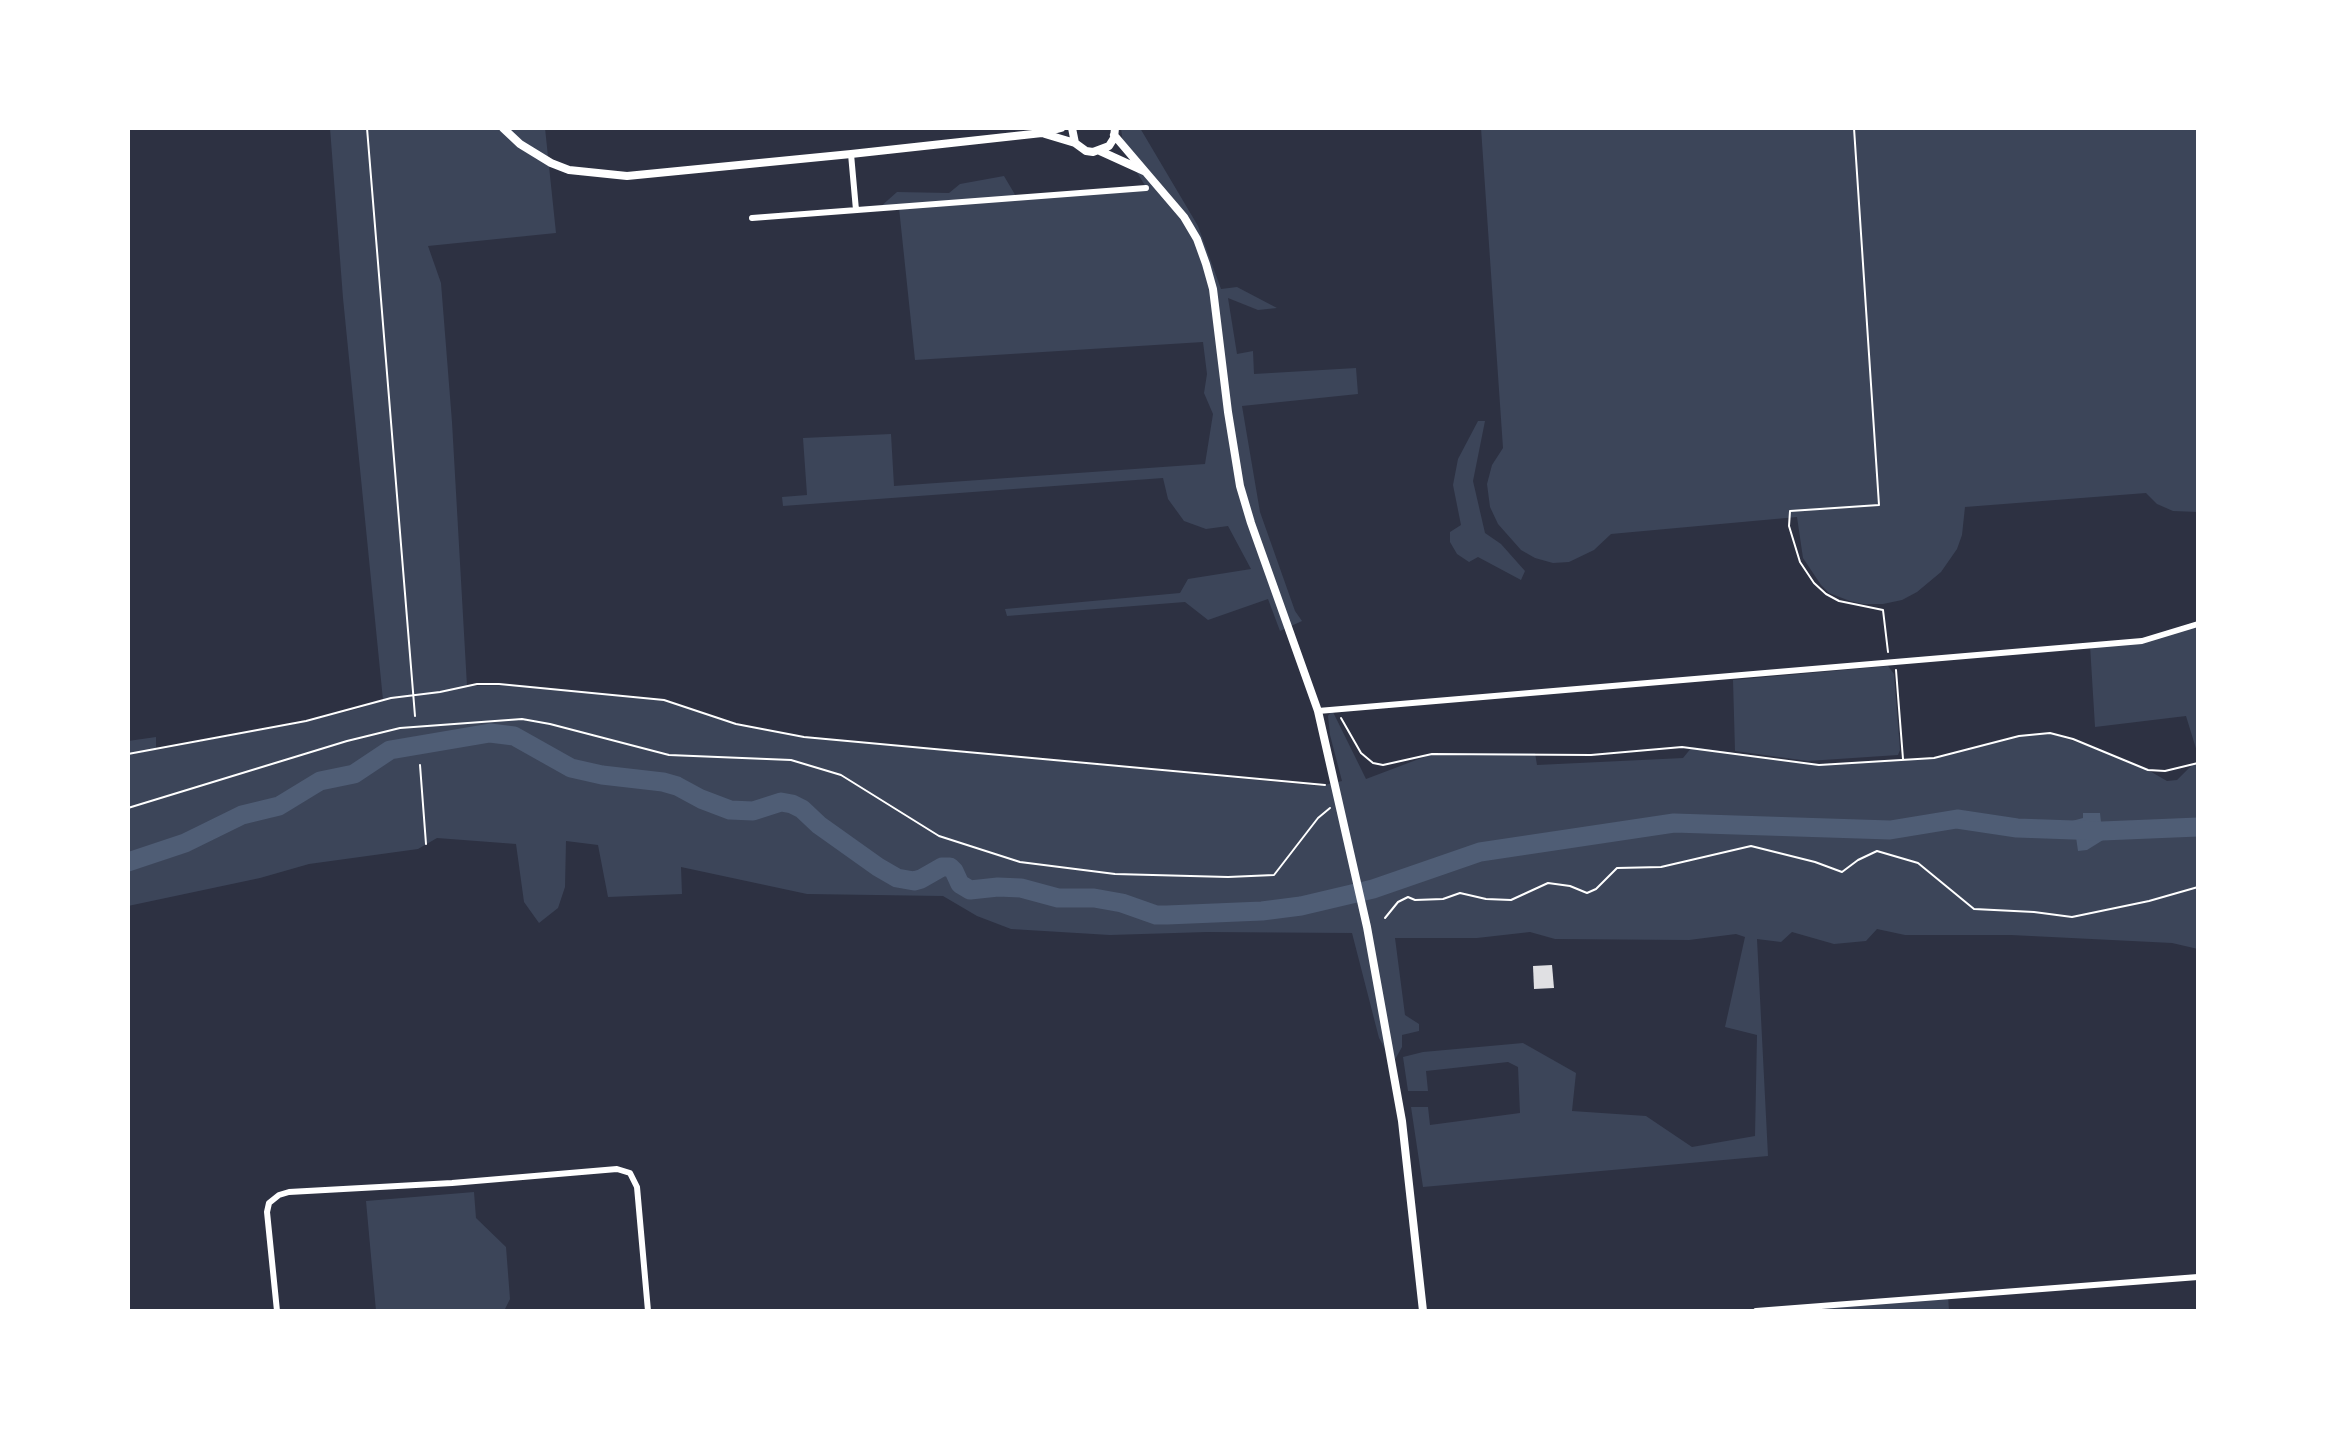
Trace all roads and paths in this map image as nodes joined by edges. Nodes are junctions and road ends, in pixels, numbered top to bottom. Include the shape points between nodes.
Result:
1 (367, 128) edge
2 (503, 128) edge
3 (1061, 128) edge
4 (1072, 128) edge
5 (1854, 128) edge
6 (1115, 131) edge
7 (1042, 133) junction
8 (1076, 143) junction
9 (1100, 151) junction
10 (851, 155) junction
11 (1147, 172) junction
12 (1146, 188) dead end
13 (856, 210) junction
14 (752, 218) dead end
15 (2198, 624) edge
16 (1892, 663) junction
17 (413, 695) junction
18 (1318, 711) junction
19 (1339, 715) dead end
20 (415, 716) dead end
21 (128, 754) edge
22 (1903, 760) junction
23 (2198, 764) edge
24 (420, 765) dead end
25 (1335, 783) junction
26 (1339, 802) junction
27 (128, 808) edge
28 (426, 844) dead end
29 (2198, 887) edge
30 (1385, 918) dead end
31 (2198, 1277) edge
32 (277, 1311) edge
33 (648, 1311) edge
34 (1423, 1311) edge
35 (1756, 1311) edge

1 - 17 path
2 - 10 main road via 551,163 604,175
3 - 7 main road
4 - 8 main road
5 - 16 path via 1879,505 1790,511 1789,526 1800,562 1826,594 1883,610
6 - 9 main road
6 - 11 main road
7 - 8 main road
7 - 10 main road
8 - 9 main road via 1086,151
9 - 11 main road
10 - 13 street
11 - 18 main road via 1184,217 1206,264 1240,486
12 - 13 street
13 - 14 street
15 - 16 street via 2142,641
16 - 18 street
16 - 22 path
17 - 20 path
17 - 21 path via 306,721
17 - 25 path via 477,684 521,685 664,699 727,722 804,737 1320,786
18 - 25 main road
19 - 22 path via 1361,752 1383,765 1432,754 1591,755 1682,747 1819,765
22 - 23 path via 1934,758 2019,736 2050,733 2148,770
24 - 28 path
25 - 26 main road
26 - 27 path via 1318,818 1274,875 1115,874 1020,862 939,836 841,775 791,761 669,755 522,719 400,728
26 - 34 main road via 1402,1117
29 - 30 path via 2072,917 1975,909 1918,863 1877,852 1842,872 1751,846 1661,867 1617,868 1587,893 1548,883 1511,900 1460,893 1443,899 1408,897
31 - 35 street
32 - 33 street via 267,1212 279,1195 617,1169 630,1173 637,1187

